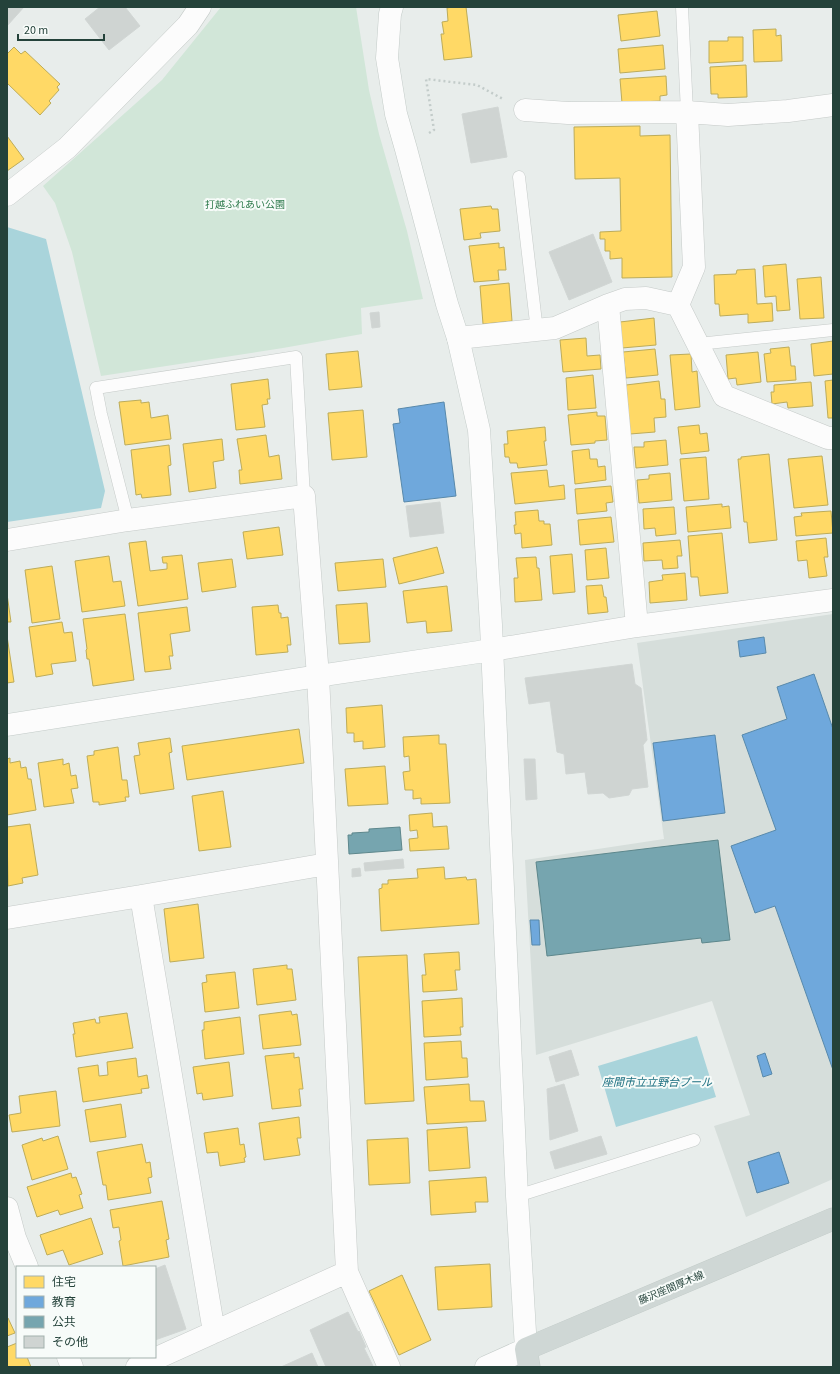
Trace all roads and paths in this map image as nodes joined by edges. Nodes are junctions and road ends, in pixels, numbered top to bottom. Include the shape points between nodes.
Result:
1 (200, 7) edge
2 (392, 7) edge
3 (682, 7) edge
4 (833, 105) edge
5 (524, 110) joint
6 (688, 112) junction
7 (434, 130) dead end
8 (519, 177) dead end
9 (7, 195) edge
10 (608, 305) junction
11 (678, 306) junction
12 (833, 330) edge
13 (537, 331) junction
14 (458, 338) junction
15 (698, 344) junction
16 (833, 438) edge
17 (304, 496) junction
18 (128, 520) junction
19 (7, 540) edge
20 (833, 600) edge
21 (637, 626) junction
22 (492, 650) junction
23 (318, 676) junction
24 (7, 725) edge
25 (327, 864) junction
26 (141, 896) junction
27 (7, 918) edge
28 (694, 1140) dead end
29 (517, 1196) junction
30 (7, 1208) edge
31 (833, 1219) edge
32 (11, 1240) edge
33 (26, 1266) edge
34 (347, 1272) junction
35 (214, 1332) junction
36 (528, 1358) edge
37 (137, 1367) edge
38 (389, 1367) edge
39 (486, 1367) edge

1 - 9 street via 188,25 67,148
2 - 14 street via 387,58 396,114
3 - 6 lane
4 - 6 street via 728,115
5 - 6 street via 568,114
5 - 7 path via 477,86 426,79
6 - 11 street via 694,267
8 - 13 lane
10 - 11 street via 646,298
10 - 13 street via 555,328
10 - 21 street
11 - 15 street
12 - 15 lane
13 - 14 street
14 - 22 street via 479,430
15 - 16 street via 724,396
17 - 18 street
17 - 18 lane via 296,357 96,388
17 - 23 street
18 - 19 street
20 - 21 street
21 - 22 street
22 - 23 street
22 - 29 street
23 - 24 street
23 - 25 street
25 - 26 street
25 - 34 street
26 - 27 street
26 - 35 street
28 - 29 lane
29 - 36 street
30 - 32 street
31 - 36 main road, 藤沢座間厚木線
32 - 33 street
34 - 35 street
34 - 38 street
35 - 37 street
36 - 39 street

